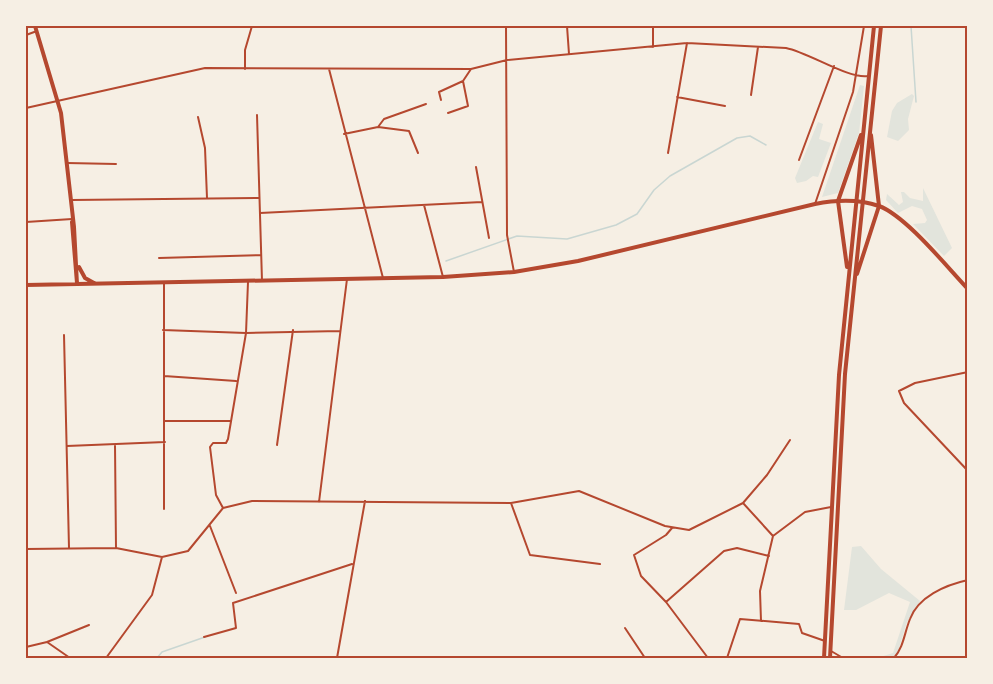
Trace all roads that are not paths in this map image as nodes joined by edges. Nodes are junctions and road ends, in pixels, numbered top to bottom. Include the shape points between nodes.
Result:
1 (35, 26) edge
2 (252, 26) edge
3 (506, 26) edge
4 (567, 26) edge
5 (653, 26) edge
6 (864, 26) edge
7 (874, 26) edge
8 (880, 26) edge
9 (37, 32) junction
10 (26, 35) edge
11 (687, 43) junction
12 (653, 47) junction
13 (758, 47) junction
14 (568, 54) junction
15 (507, 60) junction
16 (834, 66) junction
17 (245, 69) junction
18 (328, 69) junction
19 (471, 69) junction
20 (869, 76) junction
21 (857, 77) junction
22 (463, 81) junction
23 (751, 94) dead end
24 (677, 97) junction
25 (59, 99) junction
26 (441, 100) dead end
27 (426, 104) dead end
28 (725, 106) dead end
29 (26, 108) edge
30 (448, 113) dead end
31 (257, 115) dead end
32 (198, 117) dead end
33 (867, 125) junction
34 (378, 127) junction
35 (344, 134) junction
36 (418, 153) dead end
37 (668, 153) dead end
38 (799, 160) dead end
39 (67, 163) junction
40 (116, 164) dead end
41 (476, 167) dead end
42 (207, 198) junction
43 (258, 198) junction
44 (70, 200) junction
45 (838, 201) junction
46 (482, 202) junction
47 (879, 203) junction
48 (815, 204) junction
49 (424, 205) junction
50 (364, 207) junction
51 (260, 213) junction
52 (72, 219) junction
53 (26, 222) edge
54 (489, 238) dead end
55 (261, 255) junction
56 (159, 258) dead end
57 (78, 265) junction
58 (514, 272) junction
59 (443, 277) junction
60 (383, 278) junction
61 (347, 279) junction
62 (262, 281) junction
63 (248, 282) junction
64 (94, 283) junction
65 (164, 283) junction
66 (77, 284) junction
67 (26, 285) edge
68 (847, 285) junction
69 (854, 285) junction
70 (968, 289) edge
71 (163, 330) junction
72 (292, 330) junction
73 (340, 331) junction
74 (246, 333) junction
75 (64, 335) dead end
76 (968, 372) edge
77 (164, 376) junction
78 (237, 381) junction
79 (165, 421) junction
80 (231, 421) junction
81 (790, 440) dead end
82 (165, 442) junction
83 (115, 445) junction
84 (277, 445) dead end
85 (67, 446) junction
86 (968, 471) edge
87 (365, 501) junction
88 (319, 502) junction
89 (511, 503) junction
90 (743, 503) junction
91 (832, 507) junction
92 (223, 508) junction
93 (164, 509) dead end
94 (210, 526) junction
95 (672, 528) junction
96 (772, 536) junction
97 (69, 548) junction
98 (116, 548) junction
99 (26, 549) edge
100 (769, 556) junction
101 (162, 558) junction
102 (352, 564) junction
103 (600, 564) dead end
104 (968, 580) edge
105 (236, 593) dead end
106 (666, 602) junction
107 (761, 621) junction
108 (89, 625) dead end
109 (625, 628) dead end
110 (204, 637) dead end
111 (825, 641) junction
112 (47, 642) junction
113 (26, 647) edge
114 (831, 651) junction
115 (70, 658) edge
116 (106, 658) edge
117 (337, 658) edge
118 (645, 658) edge
119 (708, 658) edge
120 (727, 658) edge
121 (824, 658) edge
122 (830, 658) edge
123 (843, 658) edge
124 (894, 658) edge

1 - 9 main road
2 - 17 street
3 - 15 street
4 - 14 street
5 - 12 street
6 - 21 street
7 - 20 main road
8 - 33 main road
9 - 10 street
9 - 25 main road
11 - 12 street
11 - 13 street
11 - 24 street
12 - 14 street
13 - 16 street via 799,51
13 - 23 street
14 - 15 street
15 - 19 street
15 - 58 street via 507,235
16 - 21 street
16 - 38 street
17 - 18 street
17 - 25 street via 205,68
18 - 19 street
18 - 35 street
19 - 22 street
20 - 21 street
20 - 33 main road
21 - 48 street
22 - 26 street via 438,92
22 - 30 street via 468,106
24 - 28 street
24 - 37 street
25 - 29 street
25 - 39 main road
27 - 34 street via 384,119
31 - 43 street
32 - 42 street via 205,148
33 - 45 main road
33 - 47 main road
33 - 68 main road
33 - 69 main road
34 - 35 street
34 - 36 street via 409,131
35 - 50 street
39 - 40 street
39 - 44 main road
41 - 46 street
42 - 43 street
42 - 44 street
43 - 51 street
44 - 52 main road
45 - 47 main road
45 - 48 main road
45 - 68 main road
46 - 49 street
46 - 54 street
47 - 69 main road
47 - 70 main road
48 - 58 main road via 587,259
49 - 50 street
49 - 59 street
50 - 51 street
50 - 60 street
51 - 55 street
52 - 53 street
52 - 57 main road
52 - 66 main road
55 - 56 street
55 - 62 street
57 - 64 main road via 85,278
57 - 66 main road
58 - 59 main road
59 - 60 main road
60 - 61 main road
61 - 62 main road
61 - 73 street
62 - 63 main road
63 - 65 main road
63 - 74 street
64 - 65 main road
64 - 66 main road
65 - 71 street
66 - 67 main road
68 - 91 main road
69 - 114 main road via 845,374
71 - 74 street
71 - 77 street
72 - 73 street
72 - 74 street
72 - 84 street
73 - 88 street
74 - 78 street
75 - 85 street
76 - 86 street via 915,382 899,391 904,403
77 - 78 street
77 - 79 street
78 - 80 street
79 - 80 street
79 - 82 street
80 - 92 street via 228,441 210,447 216,495
81 - 90 street
82 - 83 street
82 - 93 street
83 - 85 street
83 - 98 street
85 - 97 street
87 - 88 street
87 - 89 street
87 - 102 street
88 - 92 street via 252,501
89 - 95 street via 579,491
89 - 103 street via 531,555
90 - 95 street via 689,530
90 - 96 street
91 - 96 street via 804,512
91 - 111 main road
92 - 94 street
94 - 101 street via 188,550
94 - 105 street
95 - 106 street via 634,555 642,576
96 - 100 street
97 - 98 street
97 - 99 street
98 - 101 street
100 - 106 street via 736,548 724,551
100 - 107 street via 760,591
101 - 116 street via 152,595
102 - 110 street via 233,603 237,627
102 - 117 street
104 - 124 street via 921,600 910,617 902,648
106 - 119 street
107 - 111 street via 799,624 802,633
107 - 120 street via 740,619
108 - 112 street
109 - 118 street
111 - 121 main road
112 - 113 street
112 - 115 street
114 - 122 main road
114 - 123 street

